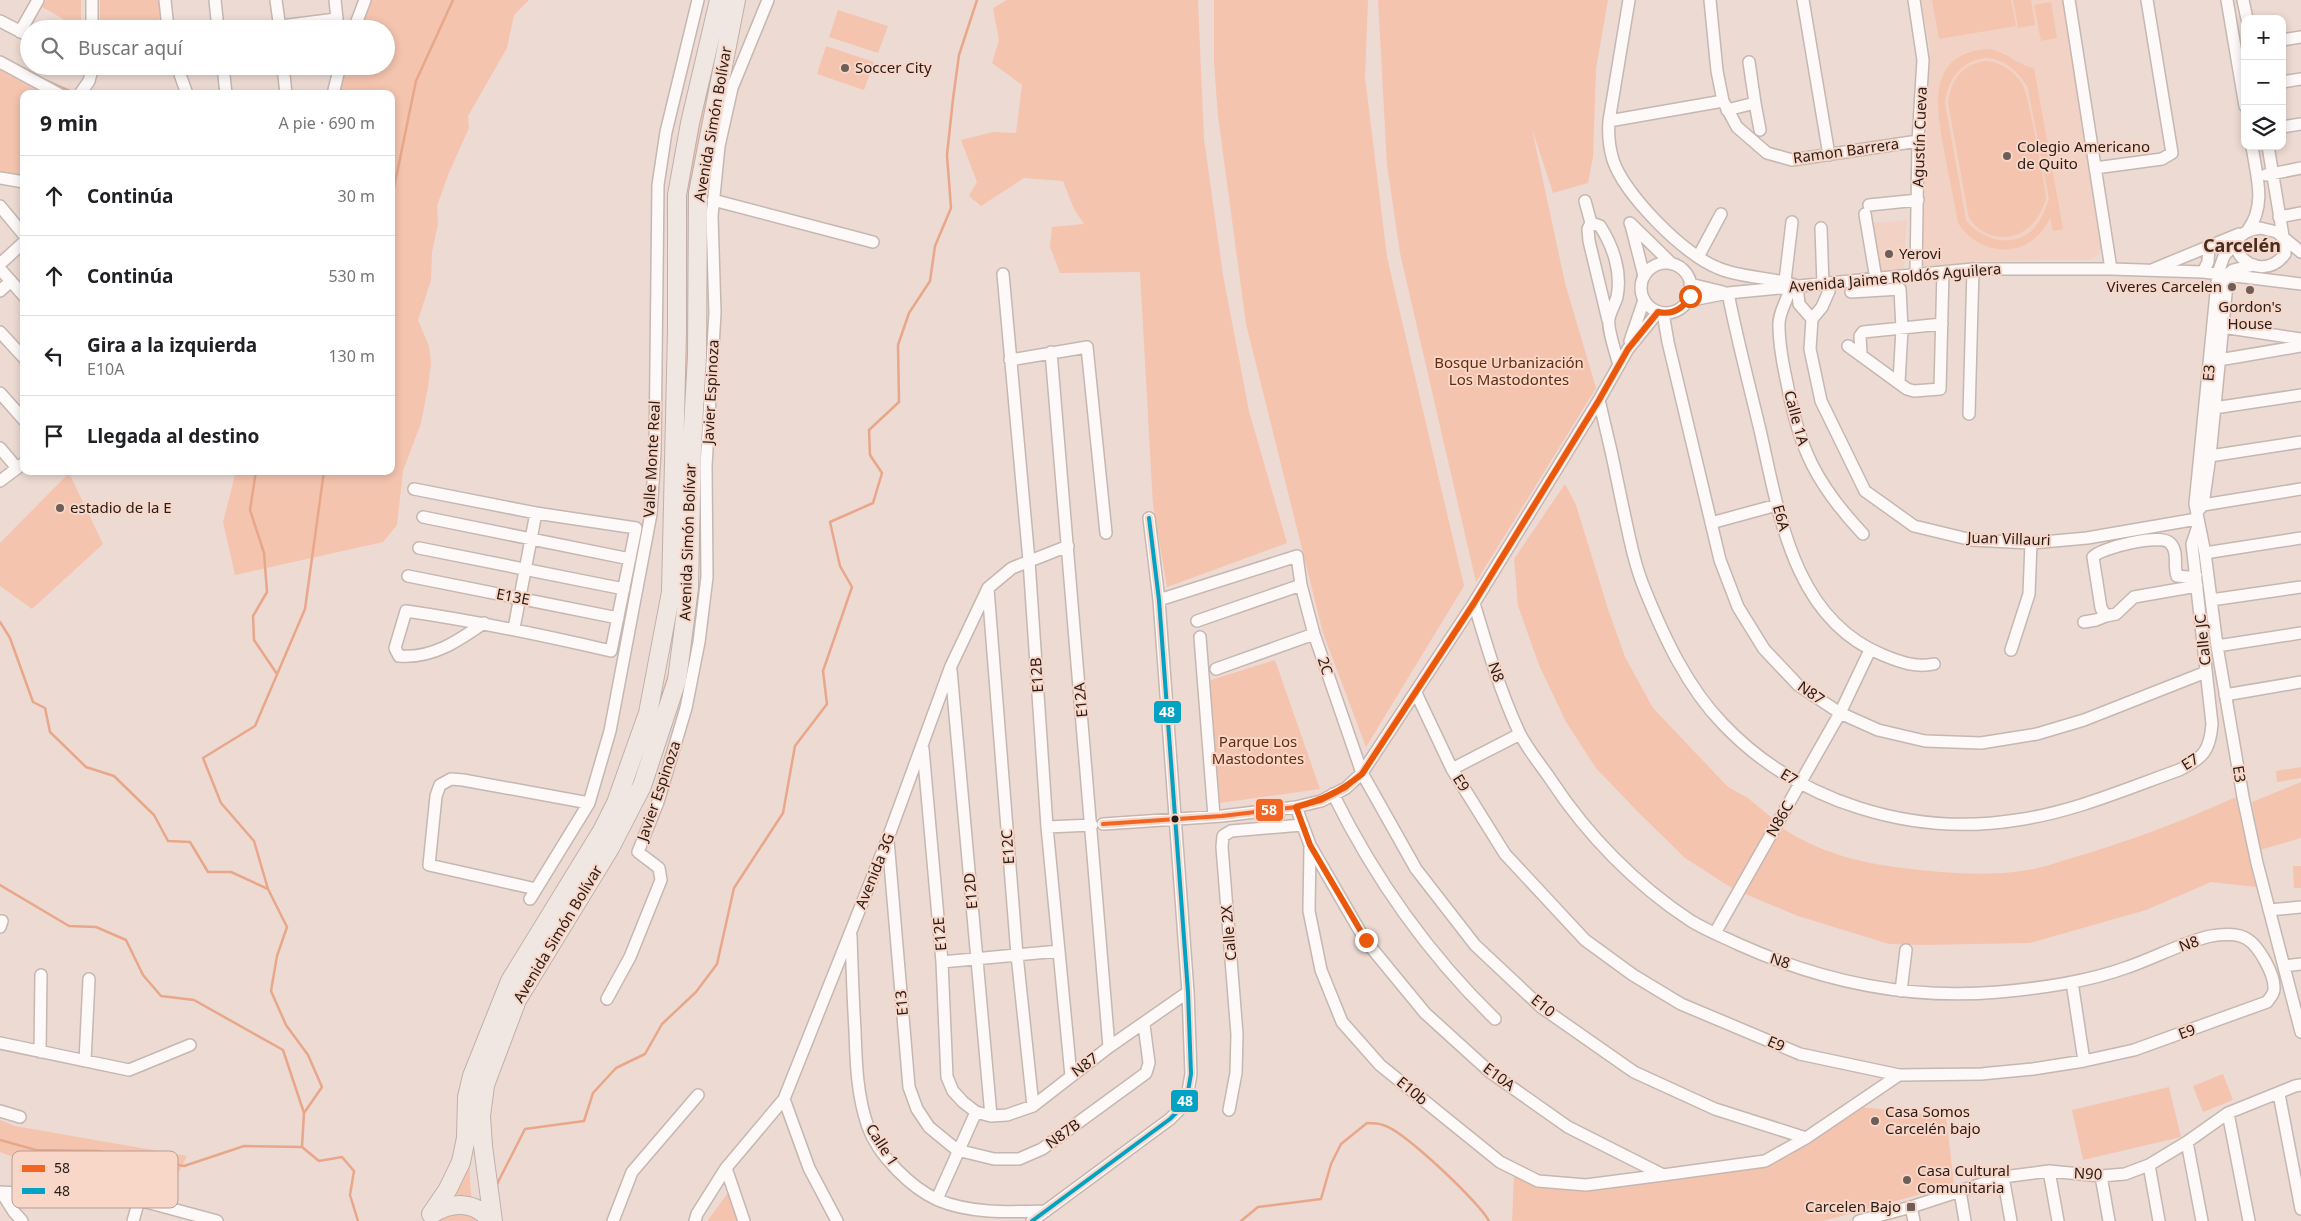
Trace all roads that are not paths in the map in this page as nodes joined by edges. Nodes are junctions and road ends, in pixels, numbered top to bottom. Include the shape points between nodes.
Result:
1 (38, 0) edge
2 (92, 0) edge
3 (165, 0) edge
4 (215, 0) edge
5 (276, 0) edge
6 (335, 0) edge
7 (365, 0) edge
8 (698, 0) edge
9 (718, 0) edge
10 (736, 0) edge
11 (768, 0) edge
12 (1629, 0) edge
13 (1710, 0) edge
14 (1803, 0) edge
15 (1914, 0) edge
16 (2069, 0) edge
17 (2147, 0) edge
18 (2227, 0) edge
19 (2243, 0) edge
20 (2246, 15) edge
21 (30, 20) edge
22 (92, 20) edge
23 (167, 20) edge
24 (217, 20) edge
25 (278, 20) edge
26 (337, 20) edge
27 (357, 20) edge
28 (0, 21) edge
29 (20, 31) edge
30 (2301, 37) edge
31 (2286, 39) edge
32 (0, 62) edge
33 (1749, 62) dead end
34 (20, 73) edge
35 (24, 75) edge
36 (90, 75) edge
37 (180, 75) edge
38 (223, 75) edge
39 (284, 75) edge
40 (338, 75) edge
41 (2301, 79) edge
42 (2286, 81) edge
43 (52, 90) edge
44 (83, 90) edge
45 (186, 90) edge
46 (225, 90) edge
47 (286, 90) edge
48 (334, 90) edge
49 (1755, 103) junction
50 (1725, 105) junction
51 (2245, 105) edge
52 (1609, 121) junction
53 (2301, 124) edge
54 (2286, 126) edge
55 (1760, 130) dead end
56 (1918, 141) junction
57 (2253, 150) edge
58 (2269, 150) edge
59 (1829, 155) junction
60 (2094, 168) junction
61 (2301, 168) edge
62 (2272, 173) junction
63 (2257, 177) junction
64 (0, 178) edge
65 (20, 181) edge
66 (713, 200) junction
67 (1918, 200) junction
68 (1585, 202) dead end
69 (0, 206) edge
70 (2301, 213) edge
71 (1721, 214) dead end
72 (2278, 217) junction
73 (1792, 222) dead end
74 (1591, 223) junction
75 (1821, 228) dead end
76 (20, 230) edge
77 (2243, 234) junction
78 (2283, 237) junction
79 (874, 242) dead end
80 (20, 246) edge
81 (2209, 246) junction
82 (2301, 252) edge
83 (1698, 257) junction
84 (0, 264) edge
85 (1672, 264) junction
86 (2254, 265) junction
87 (2111, 268) junction
88 (0, 269) edge
89 (1972, 269) junction
90 (2151, 270) junction
91 (1943, 272) junction
92 (2203, 272) junction
93 (1003, 274) dead end
94 (2223, 274) junction
95 (1916, 275) junction
96 (1644, 276) junction
97 (1876, 279) junction
98 (11, 281) junction
99 (1826, 283) junction
100 (1690, 284) junction
101 (2301, 284) edge
102 (1791, 285) junction
103 (0, 291) edge
104 (20, 291) edge
105 (1851, 292) dead end
106 (1728, 293) junction
107 (1644, 300) junction
108 (1687, 301) junction
109 (1661, 312) junction
110 (1812, 319) junction
111 (1608, 320) junction
112 (1942, 324) junction
113 (2222, 327) junction
114 (1902, 328) junction
115 (0, 332) edge
116 (2301, 339) edge
117 (1848, 346) dead end
118 (2301, 346) edge
119 (1628, 349) junction
120 (1051, 352) junction
121 (20, 354) edge
122 (1861, 354) junction
123 (1010, 360) junction
124 (2219, 360) junction
125 (1619, 365) junction
126 (1899, 382) junction
127 (0, 393) edge
128 (2301, 395) edge
129 (1599, 400) junction
130 (2214, 408) junction
131 (1969, 414) dead end
132 (20, 416) edge
133 (2301, 442) edge
134 (0, 448) edge
135 (2210, 456) junction
136 (20, 465) edge
137 (20, 467) edge
138 (0, 482) edge
139 (414, 489) dead end
140 (2301, 489) edge
141 (1777, 505) junction
142 (536, 513) junction
143 (2199, 515) junction
144 (424, 517) dead end
145 (1149, 518) dead end
146 (1711, 523) junction
147 (1106, 533) dead end
148 (1863, 534) dead end
149 (2301, 538) edge
150 (531, 539) junction
151 (2031, 543) junction
152 (1068, 546) junction
153 (419, 548) dead end
154 (2205, 553) junction
155 (630, 559) junction
156 (1029, 561) junction
157 (526, 569) junction
158 (408, 576) dead end
159 (2196, 580) junction
160 (1301, 585) junction
161 (636, 586) junction
162 (2301, 586) edge
163 (988, 588) junction
164 (624, 590) junction
165 (520, 598) junction
166 (634, 600) junction
167 (1159, 600) junction
168 (2211, 600) junction
169 (1474, 603) junction
170 (2106, 616) junction
171 (618, 618) junction
172 (484, 622) junction
173 (1197, 622) dead end
174 (2084, 622) dead end
175 (514, 628) junction
176 (2301, 633) edge
177 (1314, 634) junction
178 (1200, 637) dead end
179 (2218, 646) junction
180 (1870, 650) junction
181 (2011, 650) dead end
182 (1934, 664) dead end
183 (951, 666) junction
184 (1216, 669) dead end
185 (2206, 672) junction
186 (2301, 682) edge
187 (1416, 693) junction
188 (2225, 695) junction
189 (1840, 713) junction
190 (1520, 734) junction
191 (922, 745) junction
192 (2204, 753) joint
193 (1452, 769) junction
194 (1362, 774) junction
195 (1800, 784) junction
196 (1334, 794) junction
197 (589, 803) junction
198 (1296, 807) junction
199 (1214, 816) junction
200 (1175, 819) junction
201 (1097, 825) junction
202 (1302, 825) junction
203 (1047, 827) junction
204 (888, 838) junction
205 (1310, 845) junction
206 (2301, 907) edge
207 (2269, 910) junction
208 (850, 931) junction
209 (1715, 933) junction
210 (1906, 950) dead end
211 (1059, 951) junction
212 (1017, 955) junction
213 (977, 959) junction
214 (942, 962) junction
215 (2301, 964) edge
216 (2284, 966) junction
217 (41, 975) dead end
218 (89, 979) dead end
219 (2072, 982) junction
220 (2274, 989) joint
221 (1900, 991) junction
222 (1188, 992) junction
223 (607, 1000) dead end
224 (1495, 1019) dead end
225 (1144, 1025) junction
226 (2301, 1032) edge
227 (0, 1043) edge
228 (190, 1045) dead end
229 (1109, 1047) junction
230 (40, 1052) junction
231 (85, 1061) junction
232 (2084, 1061) junction
233 (1899, 1075) junction
234 (1071, 1076) junction
235 (2301, 1085) edge
236 (2279, 1094) junction
237 (698, 1095) dead end
238 (784, 1099) junction
239 (1033, 1106) junction
240 (1229, 1110) dead end
241 (0, 1111) edge
242 (976, 1112) junction
243 (2228, 1113) junction
244 (991, 1116) junction
245 (20, 1117) dead end
246 (1806, 1138) junction
247 (2187, 1142) junction
248 (957, 1150) junction
249 (2149, 1165) junction
250 (726, 1168) junction
251 (2048, 1171) junction
252 (1663, 1176) junction
253 (2101, 1176) junction
254 (2003, 1177) junction
255 (1960, 1191) junction
256 (1, 1193) edge
257 (937, 1200) junction
258 (1911, 1207) junction
259 (137, 1208) edge
260 (164, 1208) edge
261 (2301, 1209) edge
262 (1046, 1211) junction
263 (195, 1218) edge
264 (428, 1218) edge
265 (22, 1221) edge
266 (133, 1221) edge
267 (217, 1221) edge
268 (492, 1221) edge
269 (613, 1221) edge
270 (695, 1221) edge
271 (744, 1221) edge
272 (837, 1221) edge
273 (1032, 1221) edge
274 (1859, 1221) edge
275 (1914, 1221) edge
276 (1965, 1221) edge
277 (2011, 1221) edge
278 (2058, 1221) edge
279 (2109, 1221) edge
280 (2159, 1221) edge
281 (2202, 1221) edge
282 (2249, 1221) edge

1 - 21 street
2 - 22 street
3 - 23 street
4 - 24 street
5 - 25 street
6 - 26 street
7 - 27 street
8 - 161 street, Valle Monte Real via 666,132 658,185 655,451 651,514
9 - 264 highway, Avenida Simón Bolívar via 677,195 671,592 648,713 616,803 602,831 510,981 472,1076 461,1162 448,1190
10 - 268 highway, Avenida Simón Bolívar via 698,193 690,588 677,680 642,786 610,848 517,1000 485,1085 482,1146
11 - 66 street, Javier Espinoza via 732,88 719,146
12 - 52 street
13 - 50 street, Ramon Barrera via 1717,71
14 - 59 street
15 - 56 street, Agustín Cueva via 1923,60
16 - 60 street
17 - 60 street via 2172,153 2162,159
18 - 51 street
19 - 20 street
28 - 29 street
30 - 31 street
32 - 34 street
33 - 49 street
35 - 43 street
36 - 44 street
37 - 45 street
38 - 46 street
39 - 47 street
40 - 48 street
41 - 42 street
49 - 50 street
49 - 55 street
50 - 52 street
50 - 59 street, Ramon Barrera via 1743,135 1768,153 1792,160
52 - 83 street via 1608,140 1613,161 1623,178 1660,225
53 - 54 street
56 - 59 street, Ramon Barrera
56 - 67 street, Agustín Cueva
57 - 63 street, E3
58 - 62 street
60 - 87 street
61 - 62 street
62 - 63 street
62 - 72 street
63 - 77 street, E3 via 2260,199 2254,221
64 - 65 street
66 - 79 street
66 - 223 street, Javier Espinoza via 715,313 706,466 707,577 703,611 686,708 658,802 638,852 659,868 661,880 630,958
67 - 95 street, Agustín Cueva
67 - 97 street via 1867,210
68 - 74 street
69 - 76 street
70 - 72 street
71 - 83 street
72 - 78 street
73 - 102 street
74 - 111 street via 1589,241
74 - 111 street via 1600,226 1604,232 1618,270 1618,290
75 - 99 street, Juan Villauri
77 - 78 street via 2268,229
77 - 81 street
77 - 86 street via 2237,247 2239,255
77 - 94 street, E3 via 2224,256
78 - 82 street
78 - 86 street via 2286,248 2281,259 2270,265
80 - 84 street
81 - 90 street
81 - 92 street via 2208,262
83 - 102 street via 1720,270
85 - 96 street via 1653,267
85 - 96 street via 1630,223
85 - 100 street via 1682,269
86 - 94 street
87 - 89 street, Avenida Jaime Roldós Aguilera
87 - 90 street, Avenida Jaime Roldós Aguilera
88 - 98 street
89 - 91 street, Avenida Jaime Roldós Aguilera
89 - 131 street
90 - 92 street, Avenida Jaime Roldós Aguilera
91 - 95 street, Avenida Jaime Roldós Aguilera
91 - 112 street
92 - 94 street, Avenida Jaime Roldós Aguilera
93 - 123 street, E12B
94 - 101 street
94 - 113 street, E3
94 - 143 street, E3 via 2195,504
95 - 97 street, Avenida Jaime Roldós Aguilera
96 - 107 street via 1641,288
97 - 99 street, Avenida Jaime Roldós Aguilera
98 - 103 street
98 - 104 street
99 - 102 street, Avenida Jaime Roldós Aguilera
99 - 110 street, Juan Villauri via 1829,291
100 - 106 street, Avenida Jaime Roldós Aguilera
100 - 108 street
102 - 106 street, Avenida Jaime Roldós Aguilera
102 - 110 street via 1799,304
102 - 148 street, Calle 1A via 1779,325 1782,362 1798,435 1826,491
105 - 114 street via 1898,288
106 - 108 street, Avenida Jaime Roldós Aguilera
106 - 141 street, E6A
107 - 109 street
107 - 119 street
108 - 109 street via 1676,310
109 - 119 street
109 - 146 street, N87
110 - 151 street, Juan Villauri via 1810,349 1821,401 1865,491 1914,526 1972,540
111 - 125 street
112 - 114 street
112 - 126 street via 1940,389 1911,391
113 - 116 street
113 - 124 street, E3
114 - 122 street via 1863,332 1860,336
114 - 126 street
115 - 121 street
117 - 122 street
118 - 124 street
119 - 125 street
120 - 123 street
120 - 147 street via 1088,347
120 - 152 street, E12A
122 - 126 street
123 - 156 street, E12B
124 - 130 street, E3
125 - 129 street
127 - 132 street
128 - 130 street
129 - 169 street
129 - 195 street, E7 via 1644,587 1663,633 1690,682 1722,723 1756,756
130 - 135 street, E3
133 - 135 street
134 - 136 street
135 - 143 street, E3
137 - 138 street
139 - 142 street
140 - 143 street, Juan Villauri
141 - 146 street
141 - 180 street, E6A via 1789,550 1808,588 1837,627
142 - 150 street
142 - 155 street via 636,528
143 - 151 street, Juan Villauri via 2087,538
143 - 154 street, E3
143 - 159 street, Calle JC via 2192,544
144 - 150 street
145 - 167 street
146 - 189 street, N87 via 1720,560 1738,607 1764,649 1798,685
149 - 154 street
150 - 155 street
150 - 157 street
151 - 181 street via 2029,594
152 - 156 street, Avenida 3G
152 - 201 street, E12A
153 - 157 street
154 - 168 street, E3
155 - 164 street
156 - 163 street, Avenida 3G via 1012,568
156 - 203 street, E12B
157 - 164 street
157 - 165 street
158 - 165 street, E13E
159 - 170 street via 2134,596 2116,614
159 - 170 street via 2177,576 2174,550 2168,541 2162,539 2096,553 2094,564 2101,608
159 - 185 street, Calle JC
160 - 167 street, 2C via 1296,556
160 - 173 street
160 - 177 street, 2C
161 - 164 street
161 - 166 street, Valle Monte Real
162 - 168 street
163 - 183 street, Avenida 3G
163 - 212 street, E12C
164 - 166 street
164 - 171 street
165 - 171 street, E13E
165 - 175 street
166 - 197 street, Valle Monte Real via 610,731
167 - 200 street
168 - 179 street, E3
169 - 187 street
169 - 190 street, N8
170 - 174 street
171 - 175 street via 611,651
172 - 172 street via 406,611 395,648 399,656 436,652
172 - 175 street
176 - 179 street
177 - 184 street
177 - 194 street, 2C
178 - 199 street
179 - 188 street, E3
180 - 182 street, E6A via 1920,667
180 - 189 street, N86C
183 - 191 street, Avenida 3G
183 - 213 street, E12D
185 - 189 street, N87 via 2084,720 2037,734 1981,743 1925,741 1878,730
185 - 192 street, Calle JC via 2212,724 2211,740
186 - 188 street
187 - 193 street, E9
187 - 194 street
188 - 207 street, E3 via 2240,750 2242,797
189 - 195 street, N86C
190 - 193 street
190 - 209 street, N8 via 1589,833 1660,898 1692,922
191 - 204 street, Avenida 3G
191 - 214 street, E12E
192 - 195 street, E7 via 2179,770 2065,810 2007,821 1962,825 1908,820 1850,806
193 - 233 street, E9 via 1504,854 1585,940 1633,975 1681,1004 1800,1054
194 - 196 street
194 - 246 street, E10 via 1416,869 1475,944 1542,1007 1634,1072 1715,1109
195 - 209 street, N86C
196 - 198 street
196 - 224 street via 1372,865 1404,914 1463,988
197 - 197 street, Valle Monte Real via 533,894 429,865 436,796 440,784 451,779
198 - 199 street
198 - 202 street, E10A
199 - 200 street
200 - 201 street
200 - 222 street
201 - 203 street
201 - 229 street, E12A
202 - 205 street, E10A
202 - 240 street, Calle 2X via 1231,831 1223,836 1237,1034 1236,1073
203 - 211 street, E12B
204 - 208 street, Avenida 3G
204 - 248 street, E13 via 909,1087 917,1109 929,1127
205 - 252 street, E10A via 1366,940 1425,1013 1490,1072 1568,1127
205 - 252 street, E10b via 1309,911 1321,970 1342,1022 1380,1065 1500,1162 1538,1181 1586,1185
206 - 207 street
207 - 216 street, E3
208 - 238 street, Avenida 3G
208 - 257 street, Calle 1 via 857,1080 869,1129 887,1158 912,1184
209 - 221 street, N8 via 1764,956 1834,979
210 - 221 street
211 - 212 street
211 - 234 street, E12B
212 - 213 street
212 - 239 street, E12C
213 - 214 street
213 - 244 street, E12D
214 - 242 street, E12E via 947,1077 962,1102
215 - 216 street
216 - 226 street, E3
217 - 230 street
218 - 231 street
219 - 220 street, N8 via 2126,968 2212,936 2231,935 2246,938 2256,947 2270,971
219 - 221 street, N8 via 1990,993 1943,995
219 - 232 street
220 - 232 street, E9 via 2266,1002 2233,1015 2134,1050
222 - 225 street, N87
222 - 262 street via 1192,1074 1187,1097 1180,1109
225 - 229 street, N87
225 - 248 street, N87B via 1149,1063 1146,1073 1034,1154 1020,1159 994,1159
227 - 230 street
228 - 231 street via 129,1070
229 - 234 street, N87
230 - 231 street
232 - 233 street, E9 via 1981,1074
233 - 246 street
234 - 239 street, N87
235 - 236 street, N90
236 - 243 street, N90
236 - 261 street
237 - 269 street via 632,1172
238 - 250 street, Avenida 3G
238 - 272 street via 809,1168
239 - 244 street, N87 via 1007,1115
241 - 245 street
242 - 244 street, N87
242 - 248 street
243 - 247 street, N90
243 - 282 street
246 - 252 street via 1765,1161
247 - 249 street, N90
247 - 281 street
248 - 257 street
249 - 253 street, N90 via 2125,1174
249 - 280 street
250 - 270 street, Avenida 3G
250 - 271 street
251 - 253 street, N90
251 - 254 street, N90
251 - 278 street
253 - 279 street
254 - 255 street, N90
254 - 277 street
255 - 258 street, N90
255 - 276 street
256 - 265 street
257 - 262 street, Calle 1 via 996,1212
258 - 274 street, N90
258 - 275 street
259 - 266 street
260 - 263 street
262 - 273 street
263 - 267 street
264 - 268 highway, Avenida Simón Bolívar via 441,1208 465,1204

